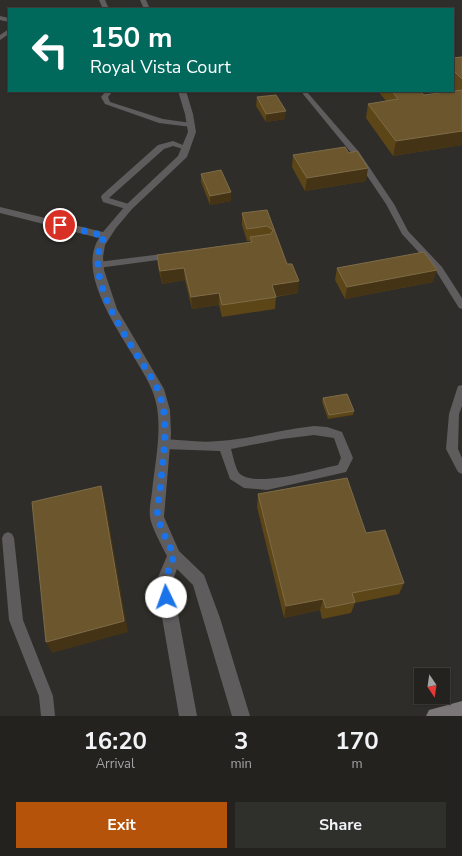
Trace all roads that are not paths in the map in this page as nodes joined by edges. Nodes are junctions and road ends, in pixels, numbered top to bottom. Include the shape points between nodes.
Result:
1 (8, 32) edge
2 (0, 38) edge
3 (109, 92) edge
4 (182, 92) edge
5 (305, 93) dead end
6 (191, 124) junction
7 (186, 148) junction
8 (129, 207) junction
9 (0, 210) edge
10 (105, 236) junction
11 (182, 254) edge
12 (98, 265) junction
13 (462, 306) edge
14 (462, 389) edge
15 (164, 444) junction
16 (224, 446) junction
17 (462, 469) edge
18 (8, 538) dead end
19 (174, 556) junction
20 (462, 710) edge
21 (48, 716) edge
22 (188, 716) edge
23 (241, 716) edge
24 (435, 716) edge

1 - 2 lane
3 - 6 lane via 104,97 107,103 162,121
4 - 6 street
5 - 13 lane via 356,154 390,204 405,232 439,269
6 - 7 street via 192,132
7 - 8 street via 182,157
7 - 8 lane via 173,143 161,147 105,197 108,201
8 - 10 street
9 - 10 street
10 - 12 street via 100,245
11 - 12 lane
12 - 15 street via 111,309 158,389 164,410
14 - 17 lane via 454,414 452,449
15 - 16 lane
15 - 19 street via 158,517
16 - 16 lane via 234,475 244,483 267,485 335,471 342,469 346,458 338,435 325,430
18 - 21 lane via 16,620 46,696
19 - 22 street via 164,582
19 - 23 street via 199,580
20 - 24 main road

